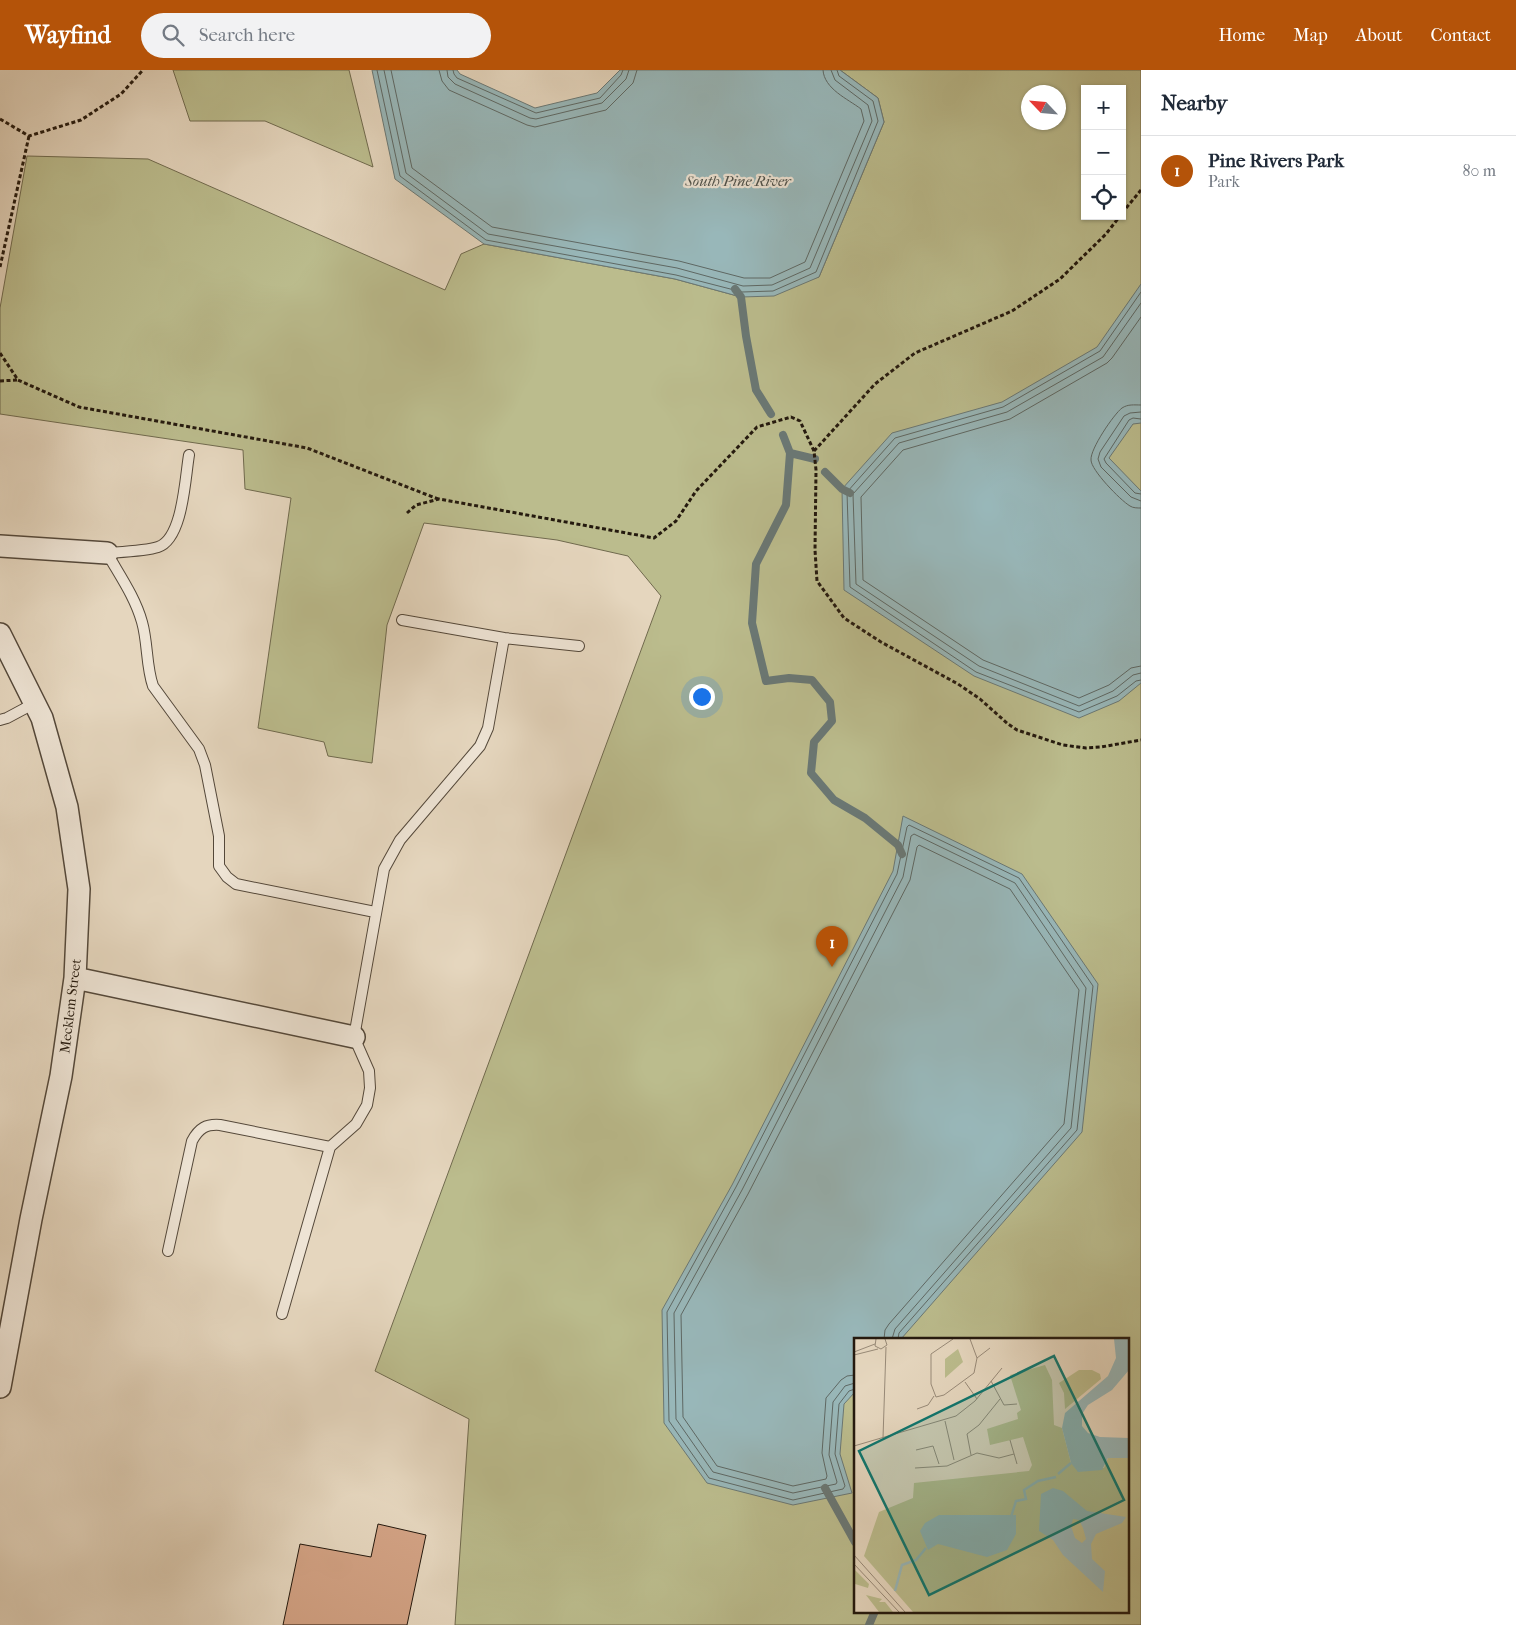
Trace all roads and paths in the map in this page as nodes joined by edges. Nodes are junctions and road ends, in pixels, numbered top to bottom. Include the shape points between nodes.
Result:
1 (143, 70) edge
2 (0, 119) edge
3 (29, 136) junction
4 (1141, 190) edge
5 (1126, 208) edge
6 (1117, 220) edge
7 (0, 267) edge
8 (0, 353) edge
9 (18, 380) junction
10 (0, 381) edge
11 (814, 451) junction
12 (189, 455) dead end
13 (438, 499) junction
14 (408, 513) dead end
15 (0, 546) edge
16 (107, 553) junction
17 (402, 620) dead end
18 (0, 634) edge
19 (504, 638) junction
20 (579, 646) dead end
21 (35, 703) junction
22 (0, 720) edge
23 (1141, 740) edge
24 (375, 912) junction
25 (75, 978) junction
26 (354, 1037) junction
27 (330, 1147) junction
28 (168, 1251) dead end
29 (282, 1314) dead end
30 (0, 1387) edge

1 - 3 path via 121,94 81,120
2 - 3 path
3 - 7 path
4 - 5 path
6 - 11 path via 1060,279 1012,311 915,353 875,384
8 - 9 path
9 - 10 path
9 - 13 path via 79,407 307,448
11 - 13 path via 800,421 791,417 757,427 696,491 676,521 654,538
11 - 23 path via 817,580 844,618 980,698 1017,730 1063,745 1086,748
12 - 16 lane via 179,521 171,537 159,547
13 - 14 path via 416,505
15 - 16 street
16 - 24 lane via 134,599 142,623 153,686 199,748 219,836 219,866 227,877 246,887
17 - 19 lane
18 - 21 street, Mecklem Street
19 - 20 lane
19 - 24 lane via 486,734 480,746 400,840 384,869
21 - 22 lane
21 - 25 street, Mecklem Street via 42,718 68,816 79,889
24 - 26 lane
25 - 26 street
25 - 30 street, Mecklem Street via 61,1076
26 - 27 lane via 368,1071 367,1105 356,1124
27 - 28 lane via 220,1125 209,1124 197,1130
27 - 29 lane

